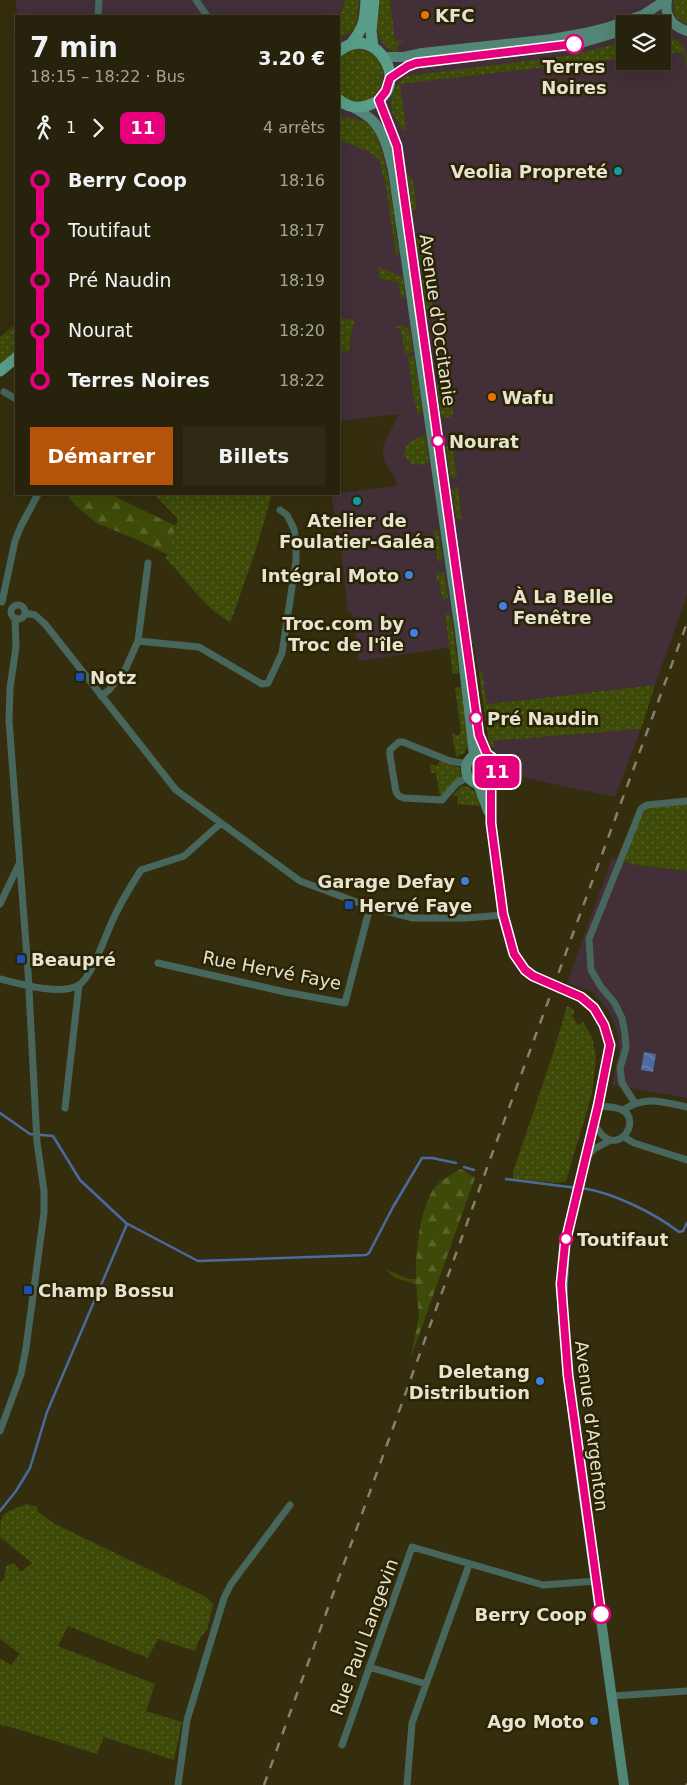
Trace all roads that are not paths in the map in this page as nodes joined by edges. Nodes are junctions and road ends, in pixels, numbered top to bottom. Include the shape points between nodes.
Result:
1 (99, 0) edge
2 (196, 0) edge
3 (366, 0) edge
4 (374, 0) edge
5 (666, 0) edge
6 (98, 15) edge
7 (206, 15) edge
8 (672, 23) joint
9 (687, 31) edge
10 (616, 32) edge
11 (350, 45) junction
12 (373, 47) junction
13 (340, 50) edge
14 (384, 57) junction
15 (390, 78) junction
16 (379, 100) junction
17 (344, 104) edge
18 (15, 359) edge
19 (0, 371) edge
20 (4, 392) dead end
21 (15, 399) edge
22 (37, 495) edge
23 (280, 510) dead end
24 (148, 564) dead end
25 (1, 602) edge
26 (12, 608) junction
27 (25, 613) junction
28 (15, 618) junction
29 (138, 641) junction
30 (101, 696) junction
31 (487, 754) junction
32 (471, 760) junction
33 (473, 781) junction
34 (491, 782) junction
35 (687, 800) edge
36 (221, 823) junction
37 (491, 823) junction
38 (19, 864) junction
39 (0, 904) edge
40 (370, 907) junction
41 (503, 914) junction
42 (158, 962) dead end
43 (0, 979) edge
44 (79, 985) junction
45 (28, 987) junction
46 (635, 1103) junction
47 (598, 1106) junction
48 (687, 1107) edge
49 (65, 1108) dead end
50 (623, 1110) junction
51 (594, 1123) junction
52 (624, 1137) junction
53 (609, 1140) junction
54 (584, 1160) junction
55 (687, 1160) edge
56 (0, 1431) edge
57 (290, 1505) dead end
58 (469, 1565) junction
59 (596, 1581) junction
60 (369, 1667) junction
61 (426, 1684) junction
62 (687, 1691) edge
63 (612, 1696) junction
64 (342, 1745) dead end
65 (178, 1785) edge
66 (407, 1785) edge
67 (624, 1785) edge

1 - 6 street
2 - 7 street
3 - 11 main road via 362,31
4 - 12 main road
5 - 8 main road via 666,12
5 - 14 main road via 643,15 585,33
8 - 9 main road
10 - 15 main road via 574,44 416,63
11 - 12 main road
11 - 13 main road
12 - 14 main road
14 - 15 main road
15 - 16 main road
16 - 17 main road via 368,106
16 - 31 main road, Avenue d'Occitanie via 397,146 472,688 480,740
17 - 32 main road, Avenue d'Occitanie via 376,125 393,170 460,631 472,731
18 - 19 main road
20 - 21 street
22 - 25 street via 14,546
23 - 29 street via 291,520 296,544 291,598 280,658 271,680 265,685 199,647
24 - 29 street
25 - 26 street
26 - 27 street via 19,604
26 - 28 street via 11,615
27 - 28 street via 22,618
27 - 30 street via 35,615 45,624
28 - 38 street via 16,647 9,721
29 - 30 street via 125,670
30 - 36 street via 176,790
31 - 32 main road via 479,754
31 - 34 main road, Avenue d'Occitanie via 498,765
32 - 33 main road, Avenue d'Occitanie via 467,771
32 - 33 street via 450,761 403,742 390,750 396,792 404,798 442,800 457,783
33 - 34 main road
33 - 37 main road, Avenue d'Occitanie
34 - 37 main road, Avenue d'Occitanie
35 - 46 street via 647,805 637,814 589,939 591,970 622,1018 626,1048 620,1068 622,1083
36 - 40 street via 300,881
36 - 44 street via 184,856 140,870 116,913 92,968
37 - 41 main road, Avenue d'Occitanie
38 - 39 street
38 - 45 street
40 - 41 street via 413,918
40 - 42 street, Rue Hervé Faye via 345,1003
41 - 47 main road, Avenue d'Argenton via 514,954 525,970 547,984 581,997 594,1008 604,1025 610,1045
43 - 45 street
44 - 45 street via 59,990
44 - 49 street
45 - 56 street via 37,1142 44,1191 42,1223 21,1374
46 - 48 street via 652,1100
46 - 50 street
47 - 50 street
47 - 51 main road, Avenue d'Argenton
50 - 52 street via 630,1120
51 - 53 street
51 - 54 main road, Avenue d'Argenton
52 - 53 street via 618,1141
52 - 55 street
53 - 54 street
54 - 59 main road, Avenue d'Argenton via 565,1244 561,1284 568,1375
57 - 65 street via 224,1598 188,1720
58 - 59 street, Rue Paul Langevin via 543,1586
58 - 60 street, Rue Paul Langevin via 412,1547
58 - 61 street
59 - 63 main road, Avenue d'Argenton
60 - 61 street
60 - 64 street, Rue Paul Langevin
61 - 66 street via 412,1723
62 - 63 street
63 - 67 main road, Avenue d'Argenton

